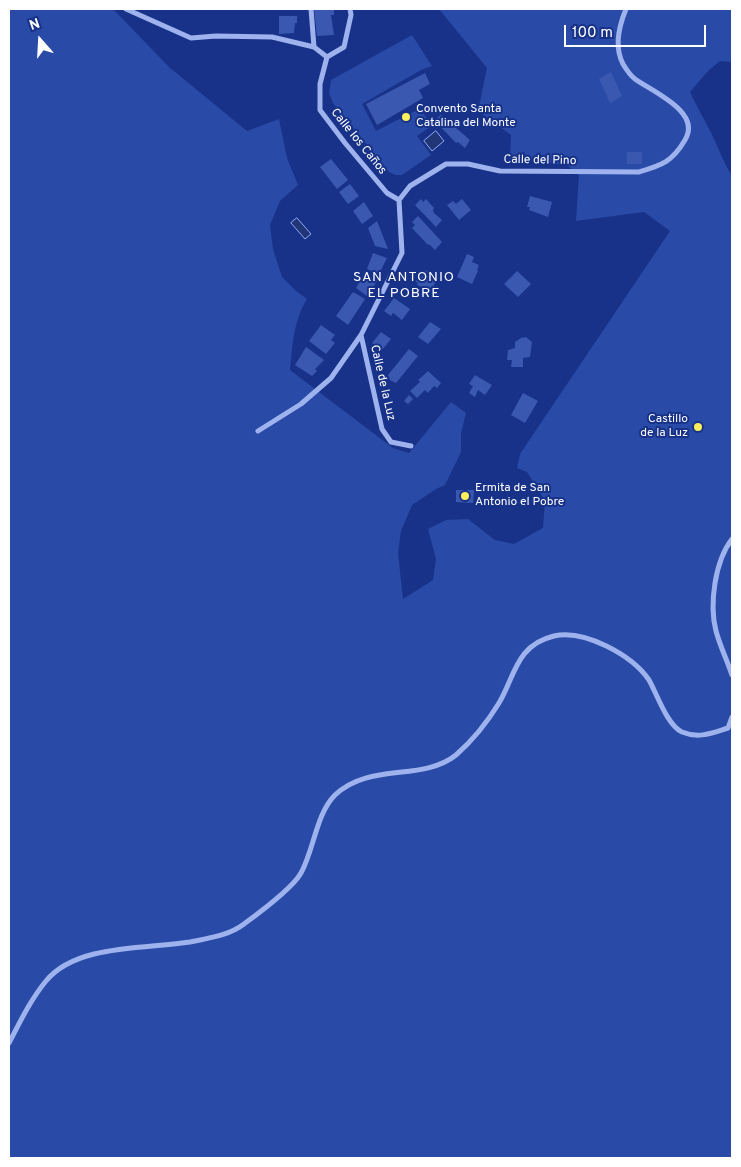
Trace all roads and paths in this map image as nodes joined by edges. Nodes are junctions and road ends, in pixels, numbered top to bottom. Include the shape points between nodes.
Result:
1 (126, 9) edge
2 (311, 9) edge
3 (350, 9) edge
4 (626, 9) edge
5 (314, 47) junction
6 (327, 57) junction
7 (399, 200) junction
8 (360, 336) junction
9 (258, 431) dead end
10 (410, 446) dead end
11 (732, 539) edge
12 (732, 675) edge
13 (732, 717) edge
14 (9, 1043) edge

1 - 5 street via 191,38 272,37
2 - 5 street
3 - 6 street via 352,15 344,47
4 - 7 street, Calle del Pino via 618,45 623,64 633,78 657,91 684,114 688,135 678,153 662,165 639,172 500,171 468,164 446,164 410,186
5 - 6 street
6 - 7 street, Calle los Caños via 320,84 320,110 387,193
7 - 8 street via 402,253
8 - 9 street via 331,378 301,404
8 - 10 street, Calle de la Luz via 382,428 391,442
11 - 12 street via 720,561 712,606 716,631
13 - 14 street via 728,728 699,737 680,731 670,720 640,668 627,658 583,636 570,634 543,639 522,656 498,705 455,756 433,766 368,776 333,797 294,883 242,926 229,934 108,951 72,961 56,970 46,981

